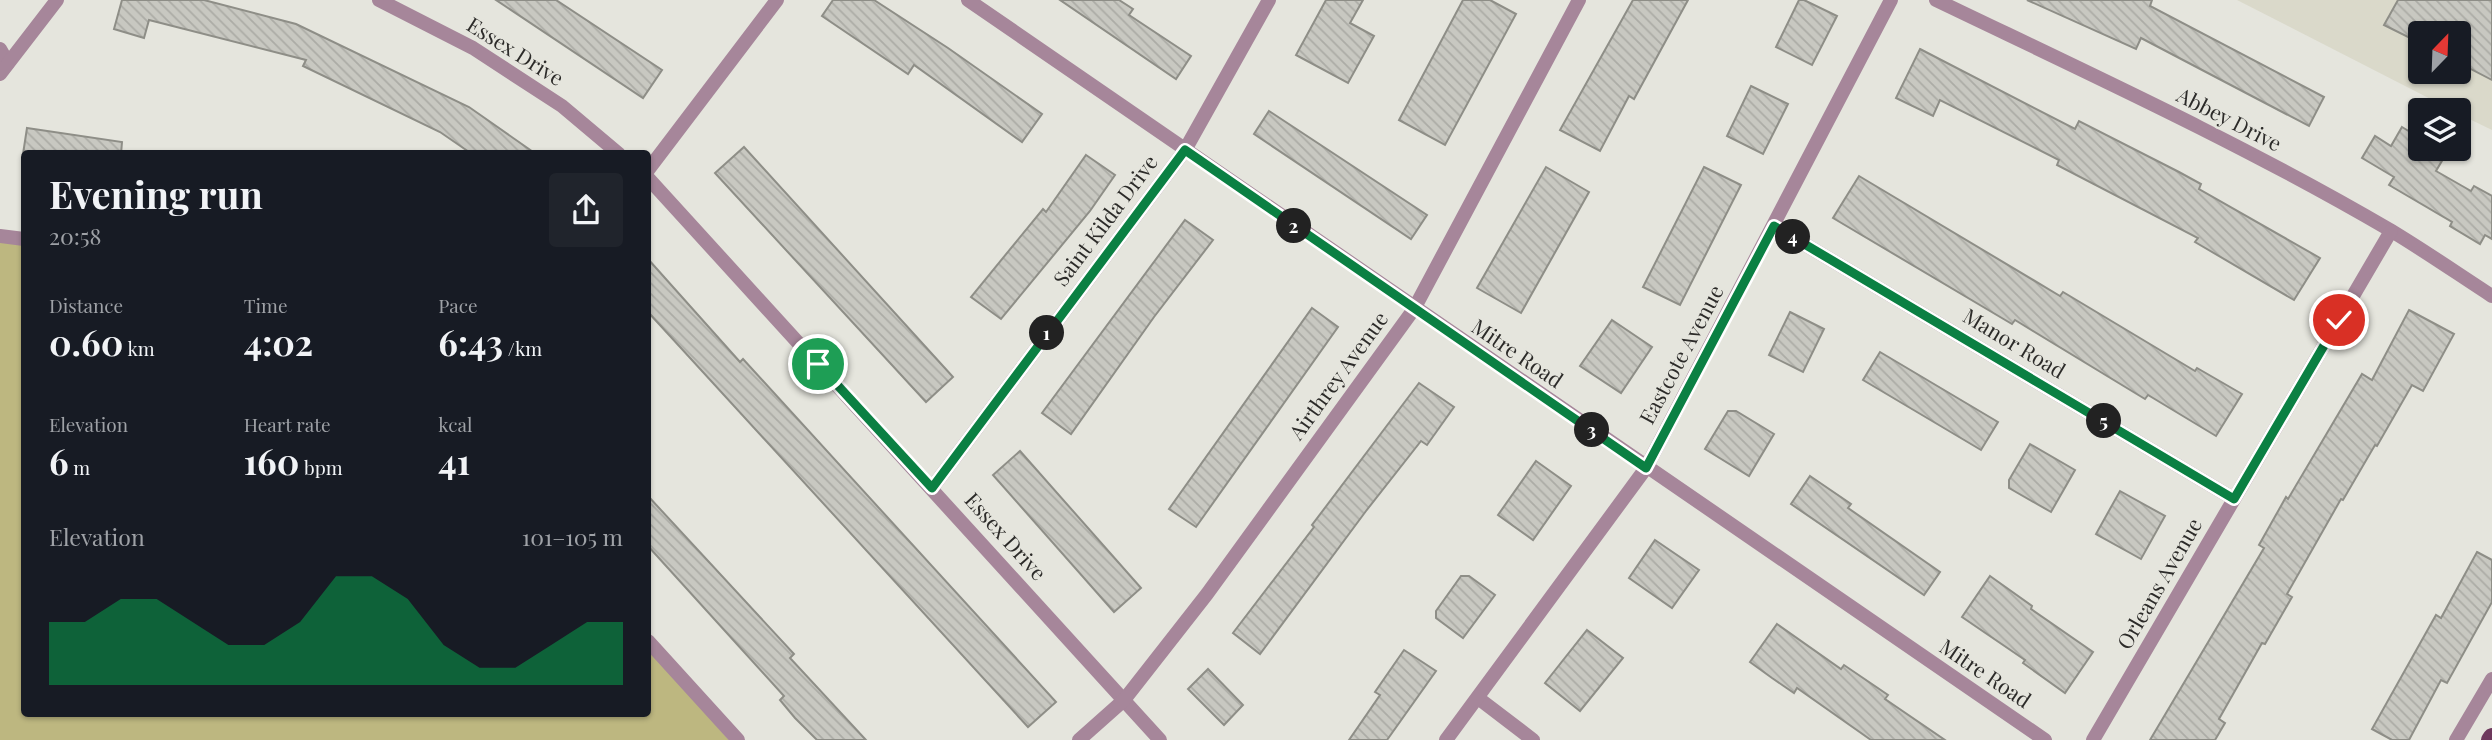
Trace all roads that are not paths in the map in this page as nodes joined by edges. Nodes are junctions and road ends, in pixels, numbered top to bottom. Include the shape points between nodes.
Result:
1 (57, 0) edge
2 (379, 0) edge
3 (777, 0) edge
4 (968, 0) edge
5 (1269, 0) edge
6 (1579, 0) edge
7 (1891, 0) edge
8 (1936, 0) edge
9 (0, 49) edge
10 (4, 69) edge
11 (615, 150) edge
12 (1185, 150) junction
13 (651, 166) edge
14 (651, 181) edge
15 (1774, 226) junction
16 (2391, 231) junction
17 (0, 236) edge
18 (21, 239) edge
19 (2492, 296) edge
20 (1414, 309) junction
21 (1646, 468) junction
22 (932, 488) junction
23 (2234, 499) junction
24 (651, 644) edge
25 (2492, 679) edge
26 (1478, 698) junction
27 (1124, 700) junction
28 (738, 740) edge
29 (1079, 740) edge
30 (1160, 740) edge
31 (1447, 740) edge
32 (1533, 740) edge
33 (2045, 740) edge
34 (2093, 740) edge
35 (2456, 740) edge

1 - 10 street
2 - 11 street, Essex Drive via 473,48 562,106
3 - 13 street
4 - 12 street, Mitre Road
5 - 12 street, Saint Kilda Drive
6 - 20 street, Airthrey Avenue
7 - 15 street, Eastcote Avenue
8 - 16 street, Abbey Drive via 2217,137
9 - 10 street
12 - 20 street, Mitre Road
12 - 22 street, Saint Kilda Drive
14 - 22 street, Essex Drive
15 - 21 street, Eastcote Avenue
15 - 23 street, Manor Road
16 - 19 street, Abbey Drive
16 - 23 street, Orleans Avenue
17 - 18 street
20 - 21 street, Mitre Road
20 - 27 street, Airthrey Avenue via 1207,594
21 - 26 street, Eastcote Avenue
21 - 33 street, Mitre Road
22 - 27 street, Essex Drive
23 - 34 street, Orleans Avenue
24 - 28 street
25 - 35 street
26 - 31 street, Eastcote Avenue
26 - 32 street
27 - 29 street, Airthrey Avenue
27 - 30 street, Essex Drive

